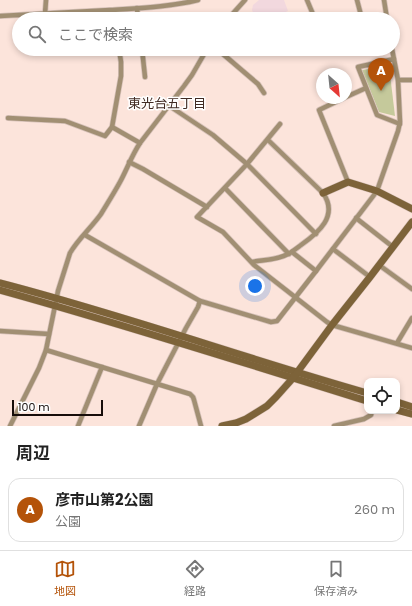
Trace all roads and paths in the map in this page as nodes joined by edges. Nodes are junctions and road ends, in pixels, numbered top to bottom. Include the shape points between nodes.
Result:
1 (46, 0) edge
2 (168, 0) edge
3 (198, 0) edge
4 (245, 0) edge
5 (307, 0) edge
6 (357, 0) edge
7 (384, 0) edge
8 (167, 6) junction
9 (137, 8) junction
10 (45, 12) edge
11 (76, 12) edge
12 (137, 12) edge
13 (234, 12) edge
14 (312, 12) edge
15 (360, 12) edge
16 (386, 12) edge
17 (12, 15) edge
18 (0, 16) edge
19 (121, 56) edge
20 (142, 56) edge
21 (203, 56) edge
22 (225, 56) edge
23 (393, 56) edge
24 (394, 59) junction
25 (144, 78) dead end
26 (398, 80) junction
27 (412, 80) edge
28 (366, 88) junction
29 (264, 93) dead end
30 (352, 95) edge
31 (332, 104) edge
32 (168, 105) junction
33 (8, 118) dead end
34 (280, 124) dead end
35 (400, 124) junction
36 (112, 127) junction
37 (268, 140) junction
38 (140, 143) junction
39 (129, 162) junction
40 (247, 164) junction
41 (348, 182) junction
42 (225, 188) junction
43 (377, 191) junction
44 (323, 193) junction
45 (207, 207) junction
46 (412, 209) edge
47 (356, 218) junction
48 (412, 222) edge
49 (316, 234) junction
50 (85, 235) junction
51 (393, 247) junction
52 (333, 249) junction
53 (291, 253) junction
54 (252, 262) junction
55 (379, 265) junction
56 (316, 271) junction
57 (370, 277) junction
58 (0, 283) edge
59 (412, 289) edge
60 (0, 290) edge
61 (56, 297) junction
62 (296, 298) junction
63 (200, 301) junction
64 (55, 305) junction
65 (412, 318) edge
66 (332, 325) junction
67 (0, 331) edge
68 (49, 334) junction
69 (180, 339) junction
70 (396, 343) junction
71 (412, 348) edge
72 (46, 350) junction
73 (102, 367) junction
74 (294, 375) junction
75 (157, 384) junction
76 (364, 393) edge
77 (364, 399) edge
78 (400, 403) edge
79 (412, 407) edge
80 (400, 411) edge
81 (371, 414) edge
82 (412, 414) edge
83 (10, 426) edge
84 (78, 426) edge
85 (139, 426) edge
86 (201, 426) edge
87 (222, 426) edge
88 (334, 426) edge

1 - 10 street
2 - 8 street
3 - 8 street
4 - 13 street
5 - 14 street
6 - 15 street
7 - 16 street
8 - 9 street
9 - 11 street
9 - 12 street
17 - 18 street
19 - 36 street via 121,76
20 - 25 street
21 - 32 street via 192,75
22 - 29 street via 258,84
23 - 24 street
24 - 26 street
24 - 28 street via 358,67
26 - 27 street
26 - 35 street
28 - 30 street
28 - 35 street via 377,115
31 - 41 street via 319,110
32 - 38 street
32 - 40 street via 213,135
33 - 36 street via 65,121 105,136
34 - 37 street
35 - 43 street
36 - 38 street
37 - 40 street
37 - 44 street
38 - 39 street
39 - 45 street
39 - 50 street via 120,183
40 - 42 street
40 - 49 street
41 - 43 street
41 - 44 street
42 - 45 street
42 - 53 street
43 - 46 street
43 - 47 street
44 - 49 street via 329,208 327,218
45 - 54 street via 197,217 223,232
47 - 51 street
47 - 52 street
48 - 51 street
49 - 53 street
50 - 61 street via 70,254
50 - 63 street
51 - 55 street
52 - 56 street
52 - 57 street
53 - 54 street
53 - 56 street
54 - 62 street
55 - 57 street
55 - 59 street
56 - 62 street
57 - 66 street
58 - 61 street
60 - 64 street
61 - 64 street
61 - 69 street
62 - 63 street via 274,323
62 - 66 street
63 - 69 street
64 - 68 street
64 - 69 street
65 - 70 street
66 - 70 street
66 - 74 street
67 - 68 street
68 - 72 street
69 - 74 street
69 - 75 street
70 - 71 street
72 - 73 street
72 - 83 street
73 - 75 street
73 - 84 street
74 - 76 street
74 - 77 street
74 - 87 street via 262,410 246,419
75 - 85 street
75 - 86 street via 191,395
78 - 79 street
80 - 82 street
81 - 88 street via 364,419

